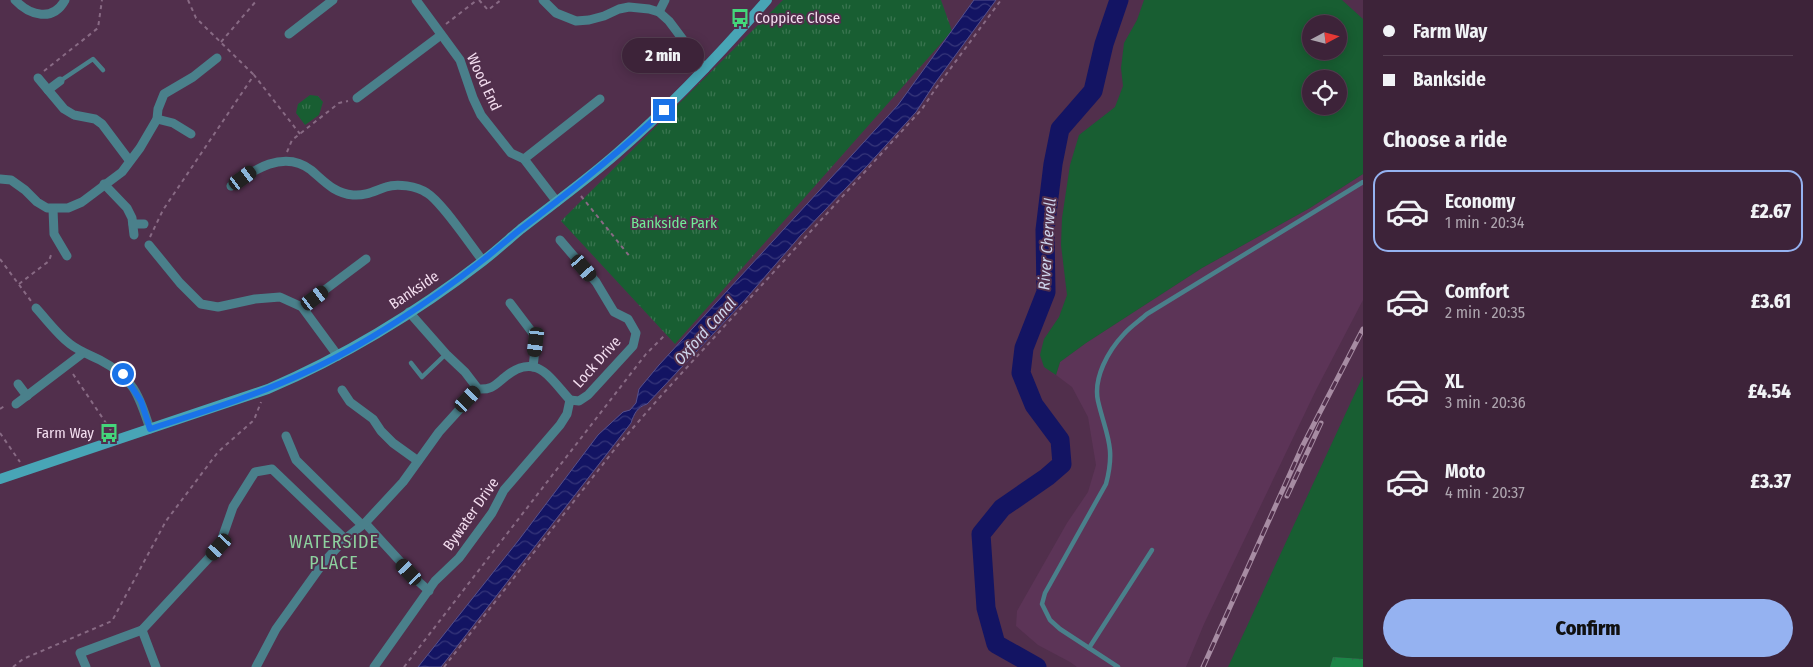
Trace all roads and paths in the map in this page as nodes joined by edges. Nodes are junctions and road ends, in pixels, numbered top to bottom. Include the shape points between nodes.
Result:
1 (15, 0) edge
2 (65, 0) edge
3 (102, 0) edge
4 (188, 0) edge
5 (257, 0) edge
6 (333, 0) edge
7 (416, 0) edge
8 (478, 0) edge
9 (501, 0) edge
10 (543, 0) edge
11 (665, 0) edge
12 (767, 0) edge
13 (1001, 0) edge
14 (659, 12) junction
15 (440, 33) junction
16 (289, 34) dead end
17 (221, 42) junction
18 (217, 58) dead end
19 (705, 69) junction
20 (103, 70) dead end
21 (254, 75) junction
22 (38, 78) joint
23 (60, 82) joint
24 (48, 90) junction
25 (358, 98) joint
26 (600, 99) dead end
27 (157, 119) junction
28 (190, 134) dead end
29 (300, 134) junction
30 (524, 159) junction
31 (129, 160) junction
32 (284, 162) junction
33 (0, 179) edge
34 (1363, 182) edge
35 (104, 184) junction
36 (231, 186) dead end
37 (581, 196) dead end
38 (557, 202) junction
39 (53, 208) junction
40 (133, 224) junction
41 (144, 224) dead end
42 (134, 235) dead end
43 (560, 240) dead end
44 (148, 244) joint
45 (62, 248) junction
46 (68, 256) dead end
47 (631, 258) dead end
48 (0, 259) edge
49 (366, 259) dead end
50 (482, 261) junction
51 (18, 284) junction
52 (510, 303) dead end
53 (302, 307) junction
54 (36, 308) joint
55 (410, 312) junction
56 (666, 334) dead end
57 (83, 353) junction
58 (446, 354) junction
59 (338, 356) junction
60 (411, 363) dead end
61 (67, 365) junction
62 (533, 367) junction
63 (18, 384) dead end
64 (482, 389) junction
65 (342, 390) dead end
66 (27, 396) junction
67 (262, 399) dead end
68 (570, 400) junction
69 (16, 404) dead end
70 (150, 429) junction
71 (0, 433) edge
72 (286, 436) dead end
73 (117, 440) junction
74 (418, 461) junction
75 (25, 471) junction
76 (0, 479) edge
77 (363, 524) junction
78 (345, 539) junction
79 (1152, 550) dead end
80 (429, 591) junction
81 (142, 630) junction
82 (1090, 648) junction
83 (13, 667) edge
84 (86, 667) edge
85 (156, 667) edge
86 (256, 667) edge
87 (374, 667) edge
88 (404, 667) edge
89 (444, 667) edge
90 (1118, 667) edge

1 - 2 street via 31,12 46,15 61,9
3 - 22 path via 98,28
4 - 17 path via 196,18
5 - 17 path
6 - 16 street
7 - 15 street, Wood End
8 - 9 path via 488,10
8 - 15 path
10 - 14 street via 556,13 576,21 597,18 619,8
11 - 14 street
12 - 19 street, Bankside
13 - 89 path via 922,109 636,424
14 - 19 street
15 - 25 street
15 - 30 street, Wood End via 460,60 481,115 511,152
17 - 21 path
18 - 27 street via 164,94
19 - 38 street, Bankside via 617,153
20 - 23 lane via 93,58
21 - 29 path
21 - 44 path via 163,210
22 - 24 street
23 - 24 street
24 - 31 street via 64,109 102,124
25 - 29 path via 339,103
26 - 30 street
27 - 28 street via 173,123
27 - 31 street
29 - 32 path via 292,140
30 - 38 street, Wood End
31 - 35 street via 122,172
32 - 36 street via 255,169
32 - 50 street via 309,169 342,193 366,194 387,186 408,186 427,192
33 - 39 street via 11,180 37,202
34 - 82 lane via 1147,314 1123,335 1113,349 1099,374 1098,398 1112,452 1106,484 1045,593 1042,604 1050,620
35 - 39 street via 82,202 68,208
35 - 40 street via 127,208
37 - 47 path
38 - 50 street, Bankside
39 - 45 street via 54,234
40 - 41 street
40 - 42 street
43 - 68 street, Lock Drive via 596,282 614,312 628,319 636,333 633,346 588,396 579,401
44 - 53 street via 201,304 218,307 280,297
45 - 46 street
45 - 51 path
48 - 51 path
49 - 53 street
50 - 55 street, Bankside
51 - 54 path
52 - 62 street via 535,336
53 - 59 street
54 - 57 street via 58,333
55 - 58 street
55 - 59 street, Bankside
56 - 88 path via 646,354
57 - 61 street
57 - 70 street via 123,374 141,401
58 - 60 lane via 422,377
58 - 64 street
59 - 70 street, Bankside via 268,389
61 - 66 street
61 - 73 path
62 - 64 street via 519,367 492,388
62 - 68 street via 549,376
63 - 66 street
64 - 74 street via 440,432
65 - 74 street via 350,402 373,419 393,443
66 - 69 street
67 - 83 path via 254,420 218,452 166,521 112,621
68 - 80 street, Bywater Drive via 560,425 504,490 492,513 459,558
70 - 73 street, Bankside
71 - 75 path
72 - 77 street via 296,460
73 - 75 street, Bankside
74 - 77 street via 403,482
75 - 76 street, Bankside
77 - 78 street
77 - 80 street
78 - 81 street via 272,469 254,472 233,507 219,547
78 - 86 street via 324,562 276,629
79 - 82 lane
80 - 87 street, Bywater Drive
81 - 84 street via 80,653
81 - 85 street
82 - 90 lane

